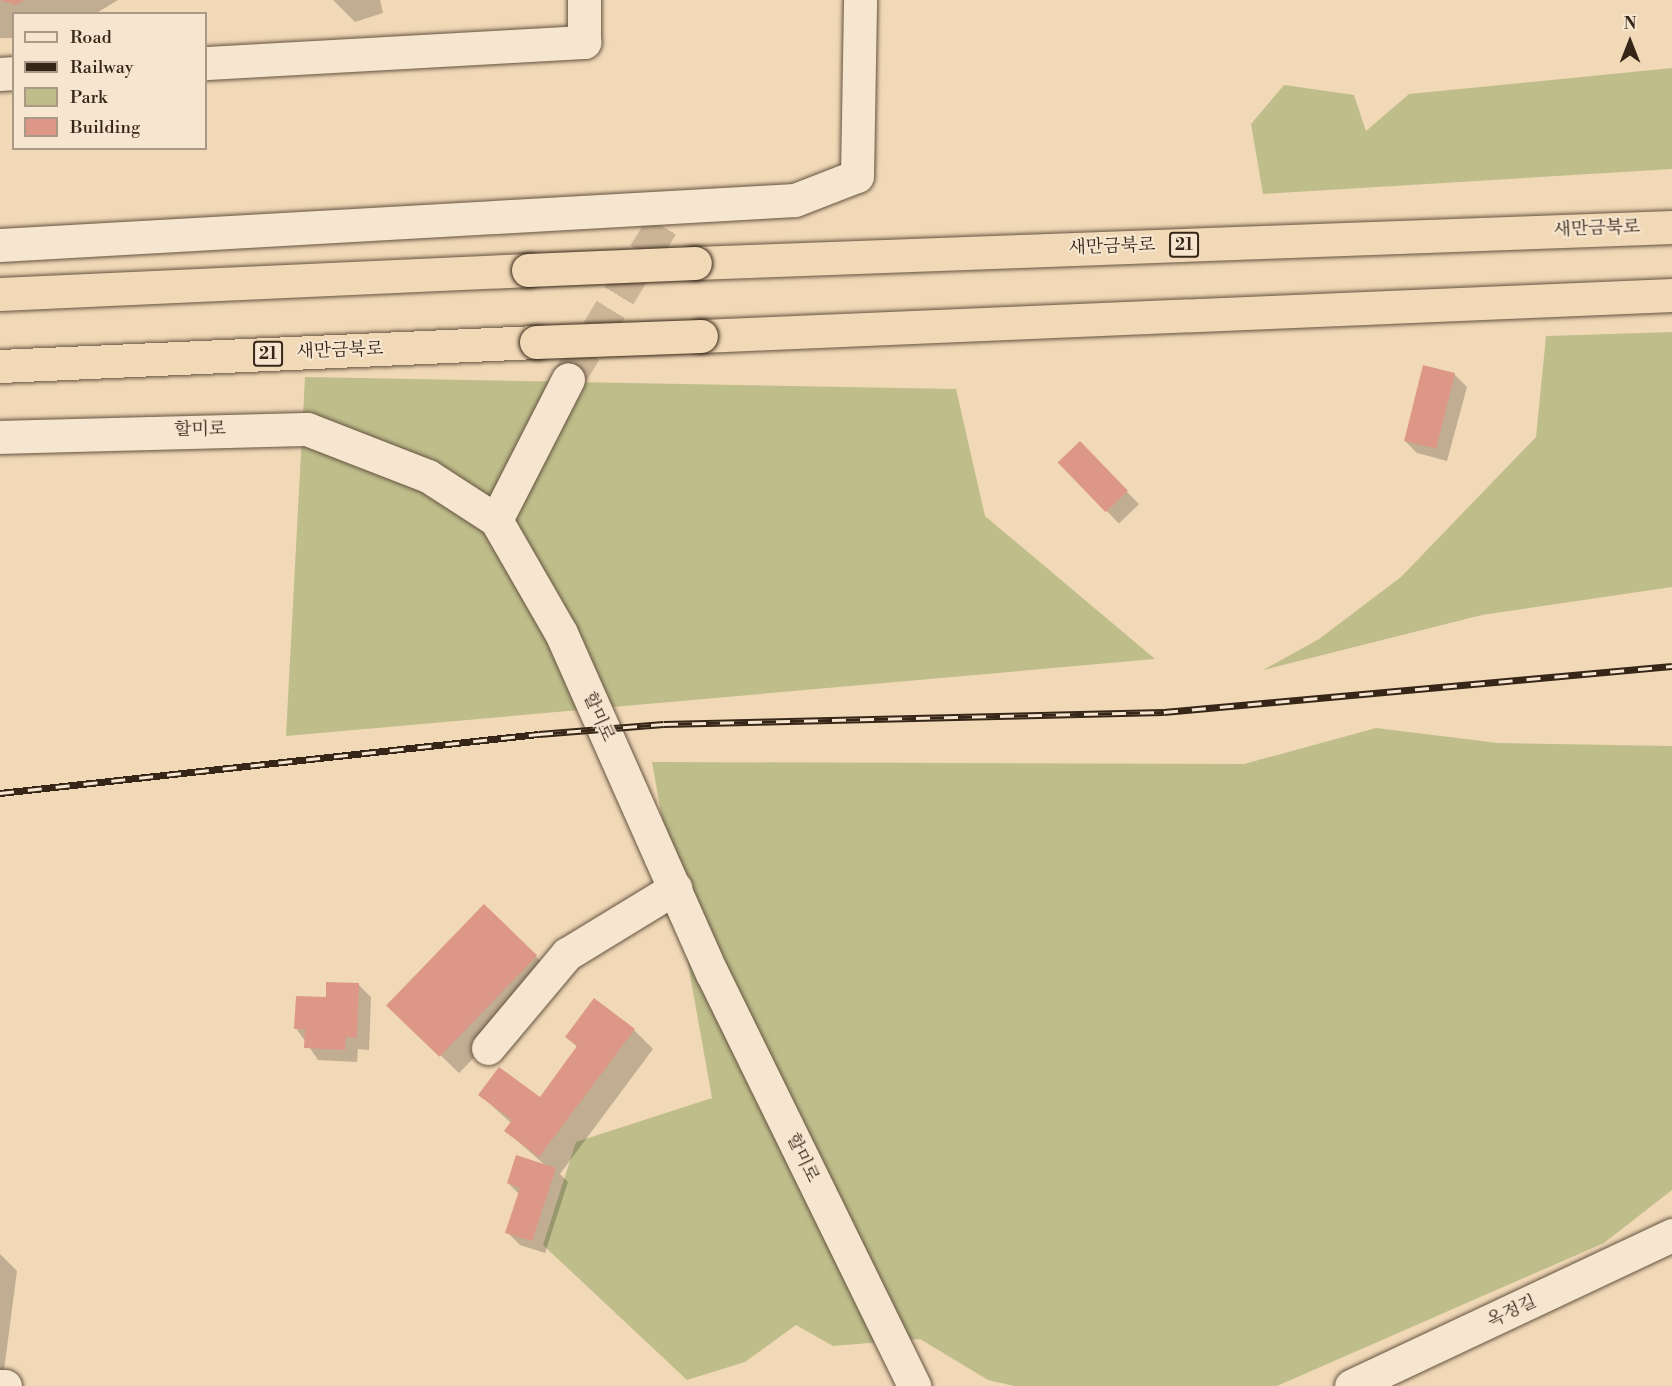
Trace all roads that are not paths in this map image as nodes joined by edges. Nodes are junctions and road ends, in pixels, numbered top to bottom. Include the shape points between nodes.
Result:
1 (584, 0) edge
2 (860, 0) edge
3 (207, 63) edge
4 (1672, 226) edge
5 (0, 245) edge
6 (0, 294) edge
7 (1672, 295) edge
8 (0, 366) edge
9 (568, 379) tunnel mouth
10 (0, 437) edge
11 (496, 520) junction
12 (675, 888) junction
13 (488, 1048) dead end
14 (1672, 1235) edge
15 (0, 1386) edge
16 (5, 1386) edge
17 (914, 1386) edge
18 (1352, 1386) edge

1 - 3 street via 584,42
2 - 5 street via 857,176 795,200
4 - 6 highway, 새만금북로 / 21, bridge
7 - 8 highway, 새만금북로 / 21, bridge
9 - 11 street
10 - 11 street, 할미로 via 307,429 428,476
11 - 12 street, 할미로 via 561,633
12 - 13 street via 567,954
12 - 17 street, 할미로
14 - 18 street, 옥정길
15 - 16 street

